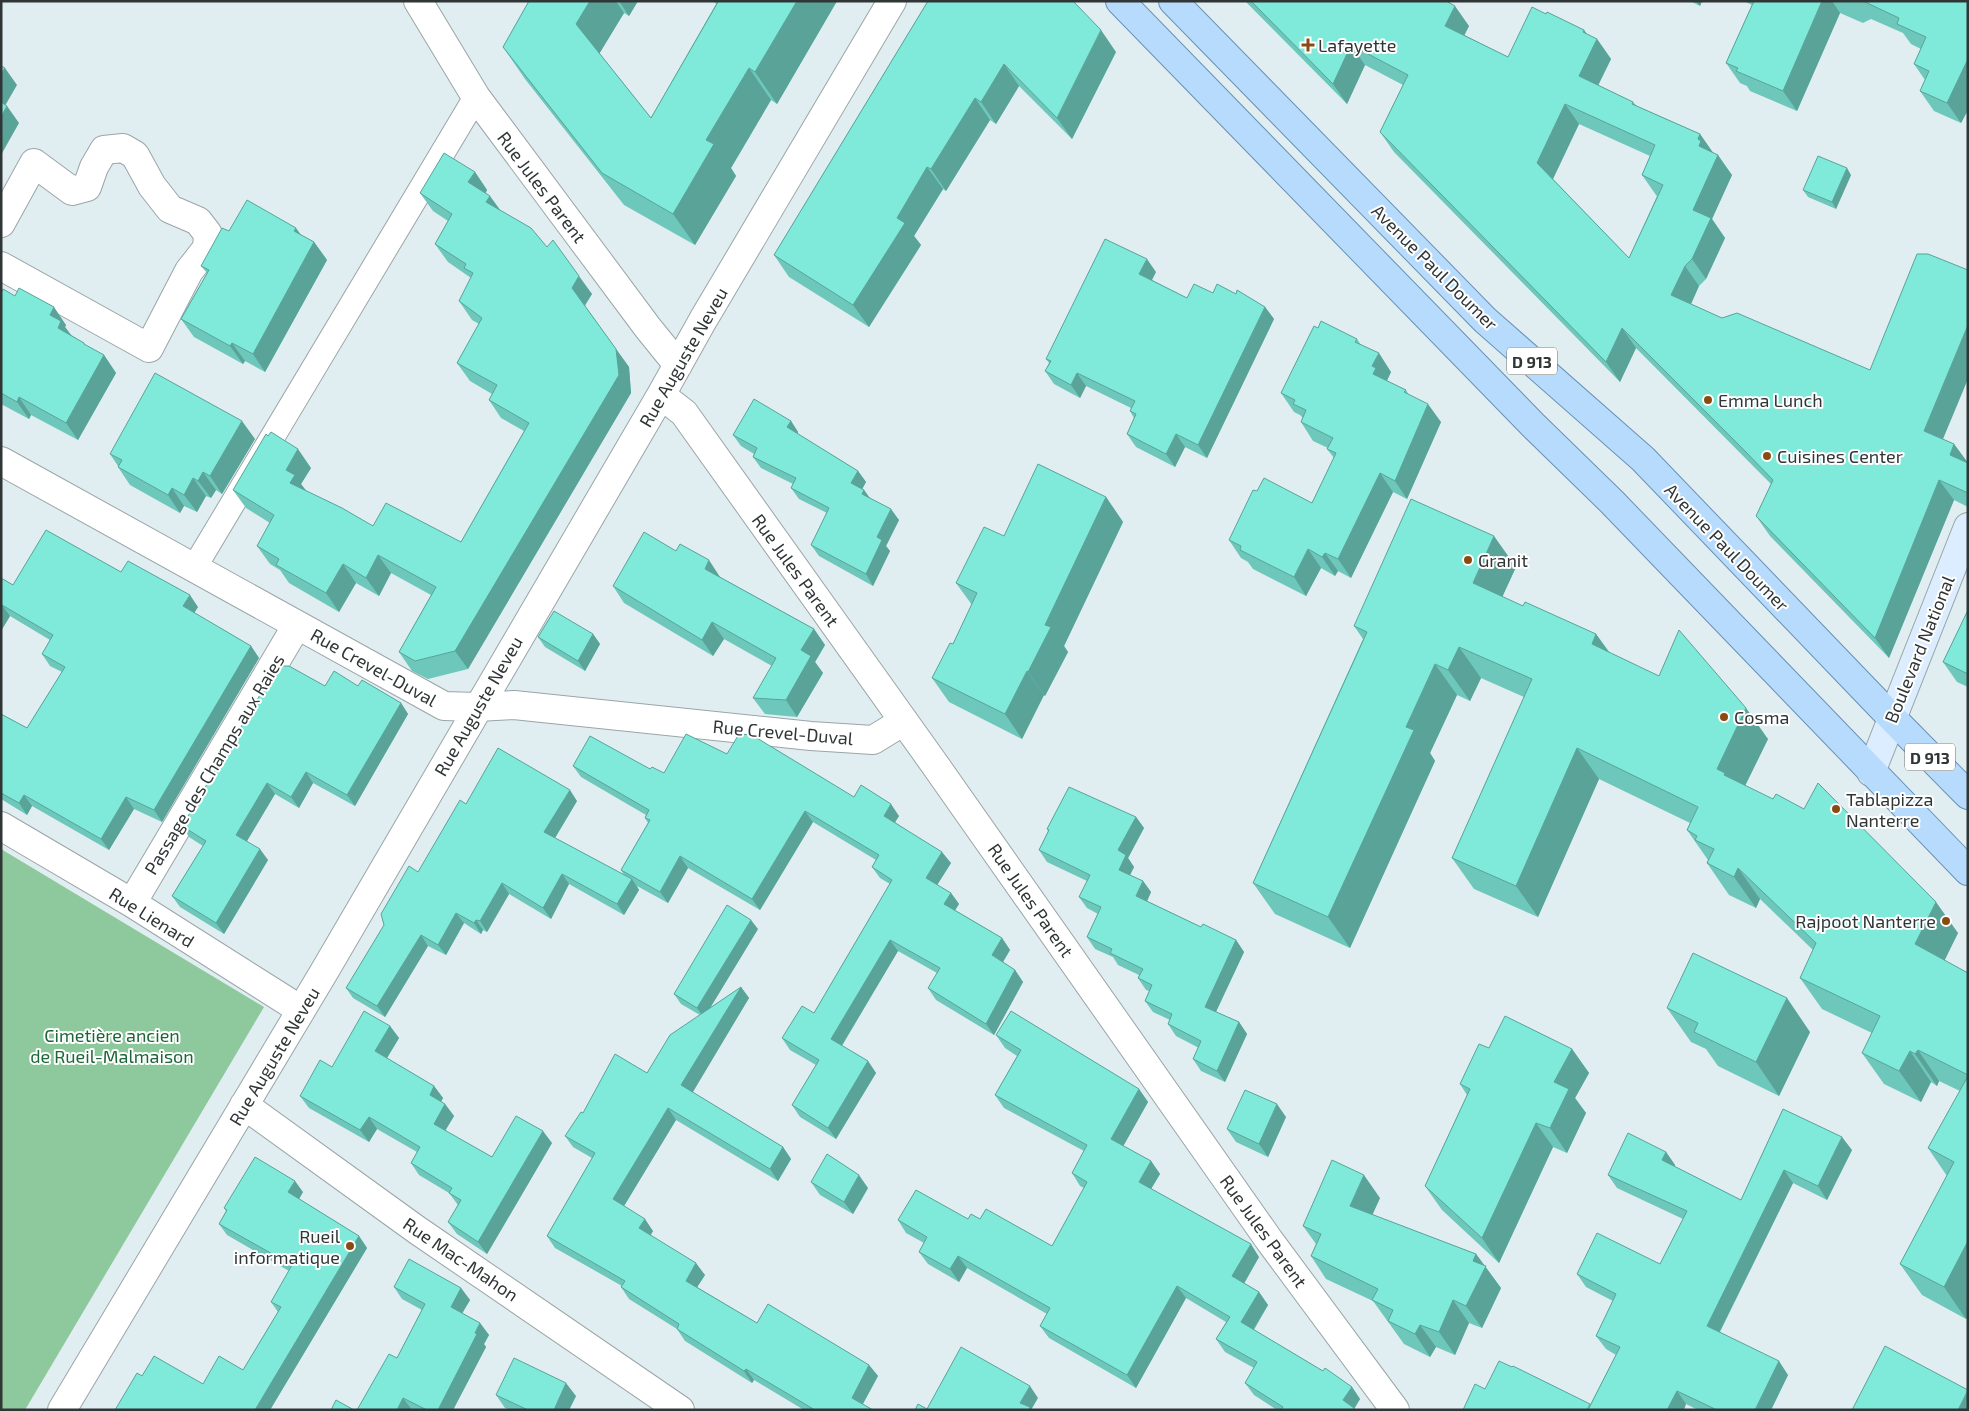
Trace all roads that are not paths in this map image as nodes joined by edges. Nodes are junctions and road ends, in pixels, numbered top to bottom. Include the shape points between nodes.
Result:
1 (418, 1) edge
2 (892, 1) edge
3 (1120, 1) edge
4 (1173, 1) edge
5 (476, 97) junction
6 (1, 223) edge
7 (1, 266) edge
8 (678, 365) junction
9 (661, 395) junction
10 (1, 461) edge
11 (1968, 527) edge
12 (194, 568) junction
13 (297, 625) junction
14 (477, 707) junction
15 (1892, 718) junction
16 (904, 721) junction
17 (1871, 772) junction
18 (1968, 795) edge
19 (1, 826) edge
20 (1968, 871) edge
21 (132, 903) junction
22 (301, 1010) junction
23 (244, 1105) junction
24 (62, 1410) edge
25 (680, 1410) edge
26 (1395, 1410) edge

1 - 5 street, Rue Jules Parent
2 - 8 street, Rue Auguste Neveu
3 - 17 main road, D 913 via 1532,425 1612,502
4 - 15 main road, Avenue Paul Doumer / D 913 via 1486,320 1643,459
5 - 8 street, Rue Jules Parent
5 - 12 street
6 - 7 street via 34,163 72,191 87,187 104,150 123,148 135,155 152,186 170,209 198,221 208,234 207,248 190,271 149,348
8 - 9 street, Rue Auguste Neveu
9 - 14 street, Rue Auguste Neveu
9 - 16 street, Rue Jules Parent via 684,413
10 - 12 street, Rue Crevel-Duval
11 - 15 main road, Boulevard National
12 - 13 street, Rue Crevel-Duval
13 - 14 street, Rue Crevel-Duval via 444,706
13 - 21 street, Passage des Champs aux Raies
14 - 16 street, Rue Crevel-Duval via 514,705 873,740
14 - 22 street, Rue Auguste Neveu
15 - 17 main road, Boulevard National
15 - 18 main road, D 913
16 - 26 street, Rue Jules Parent via 1269,1240
17 - 20 main road, D 913
19 - 21 street, Rue Lienard
21 - 22 street, Rue Lienard
22 - 23 street, Rue Auguste Neveu
23 - 24 street, Rue Auguste Neveu
23 - 25 street, Rue Mac-Mahon via 417,1230

